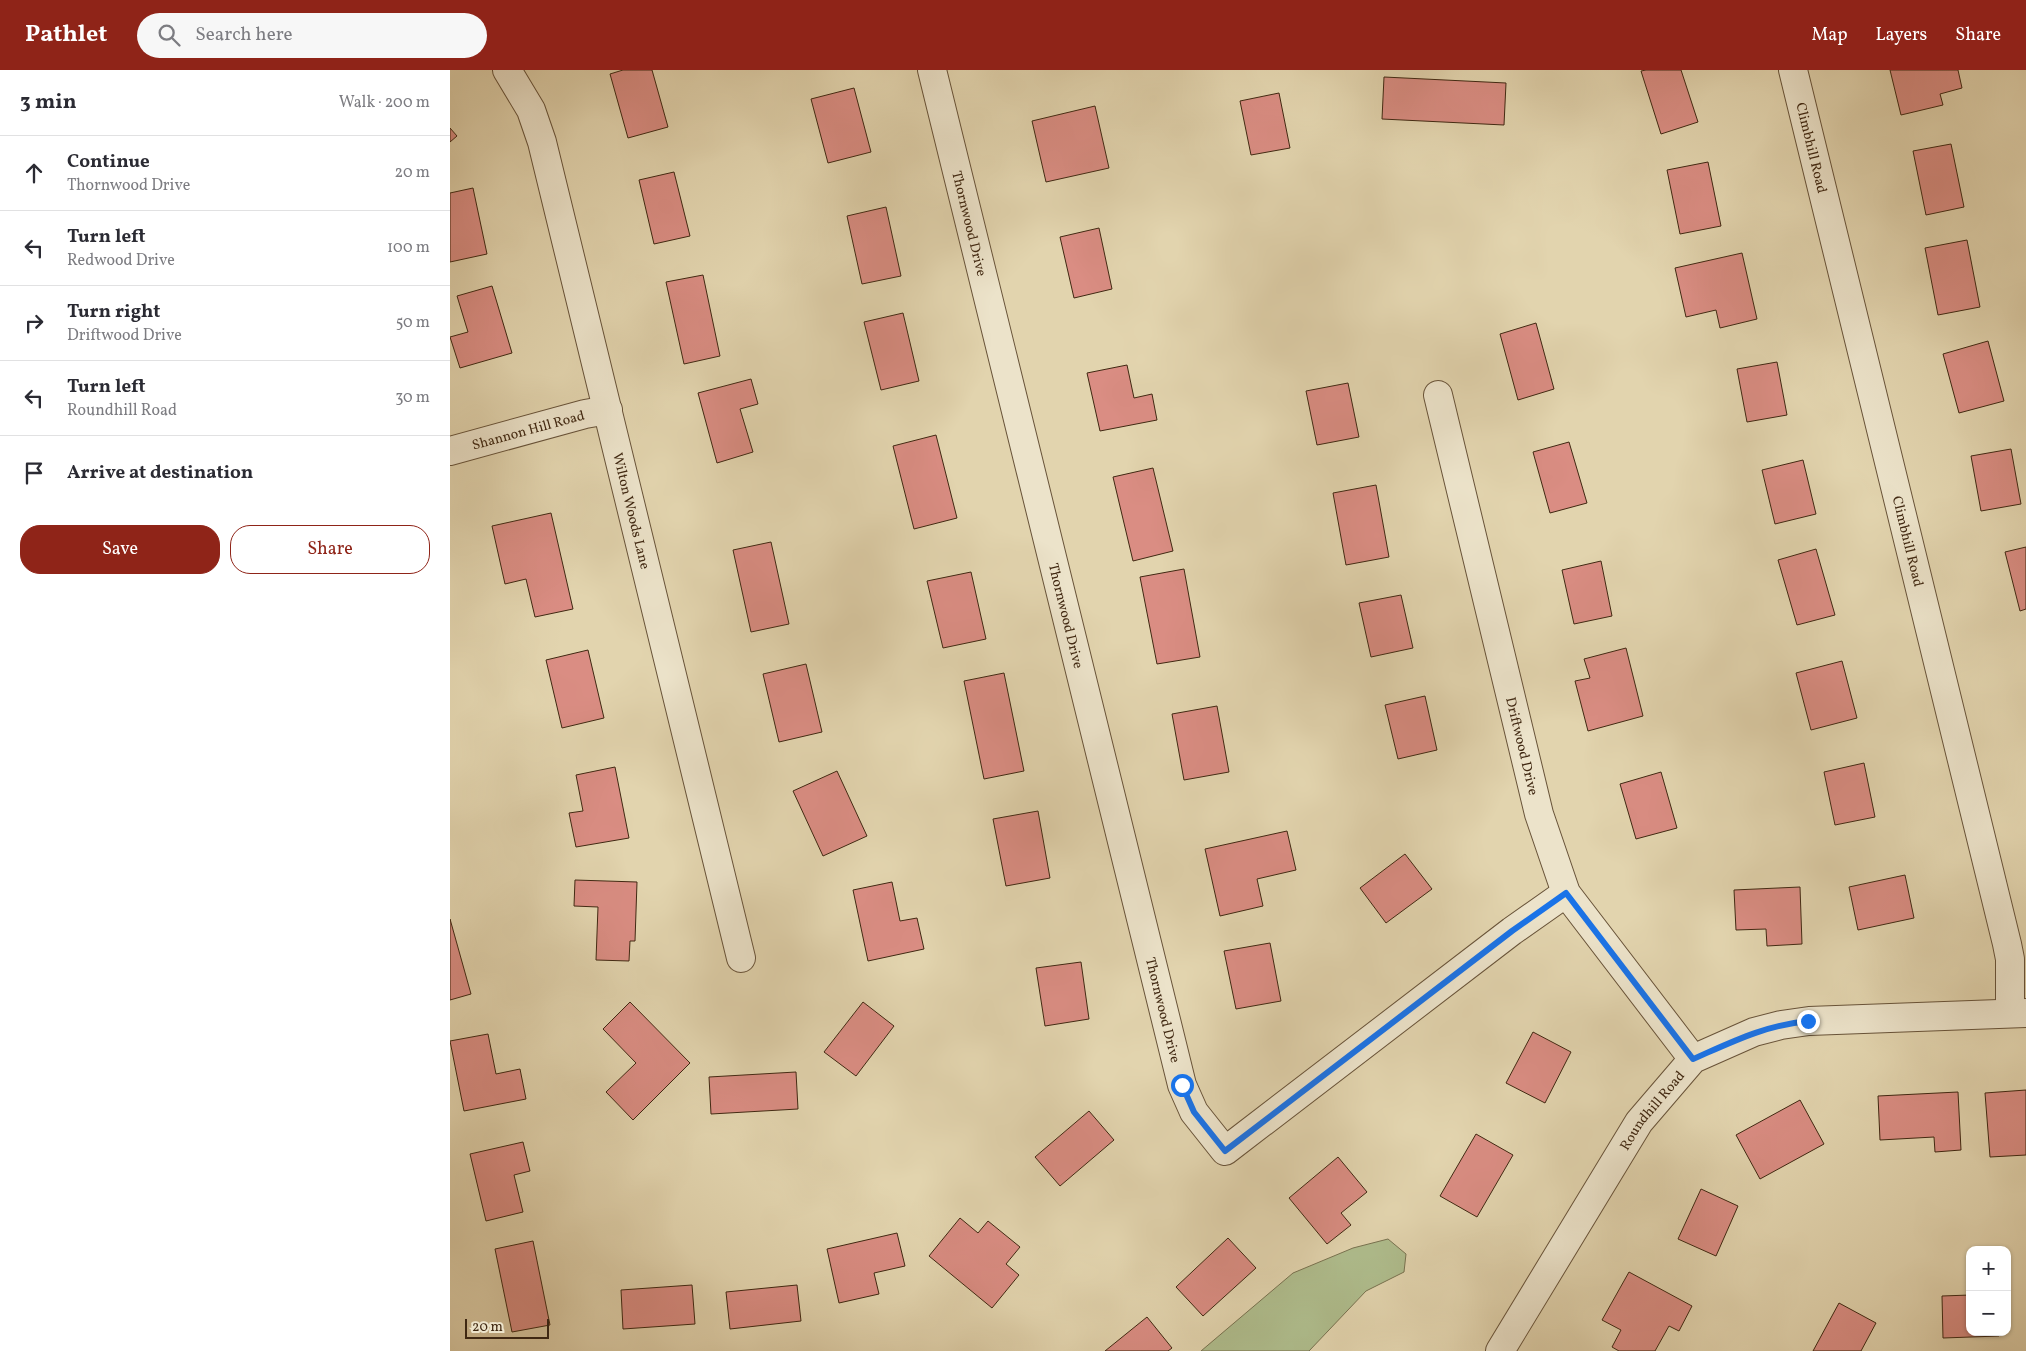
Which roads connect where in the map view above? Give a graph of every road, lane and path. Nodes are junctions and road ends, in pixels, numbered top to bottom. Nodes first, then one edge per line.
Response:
1 (508, 70) edge
2 (932, 70) edge
3 (1794, 70) edge
4 (1438, 395) dead end
5 (608, 410) junction
6 (450, 451) edge
7 (1566, 893) junction
8 (741, 958) dead end
9 (2018, 1013) edge
10 (1693, 1059) junction
11 (1500, 1351) edge

1 - 5 street, Wilton Woods Lane
2 - 7 street, Thornwood Drive
3 - 9 street, Climbhill Road
4 - 7 street, Driftwood Drive
5 - 6 street, Shannon Hill Road
5 - 8 street, Wilton Woods Lane
7 - 10 street, Driftwood Drive
9 - 10 street, Roundhill Road
10 - 11 street, Roundhill Road

